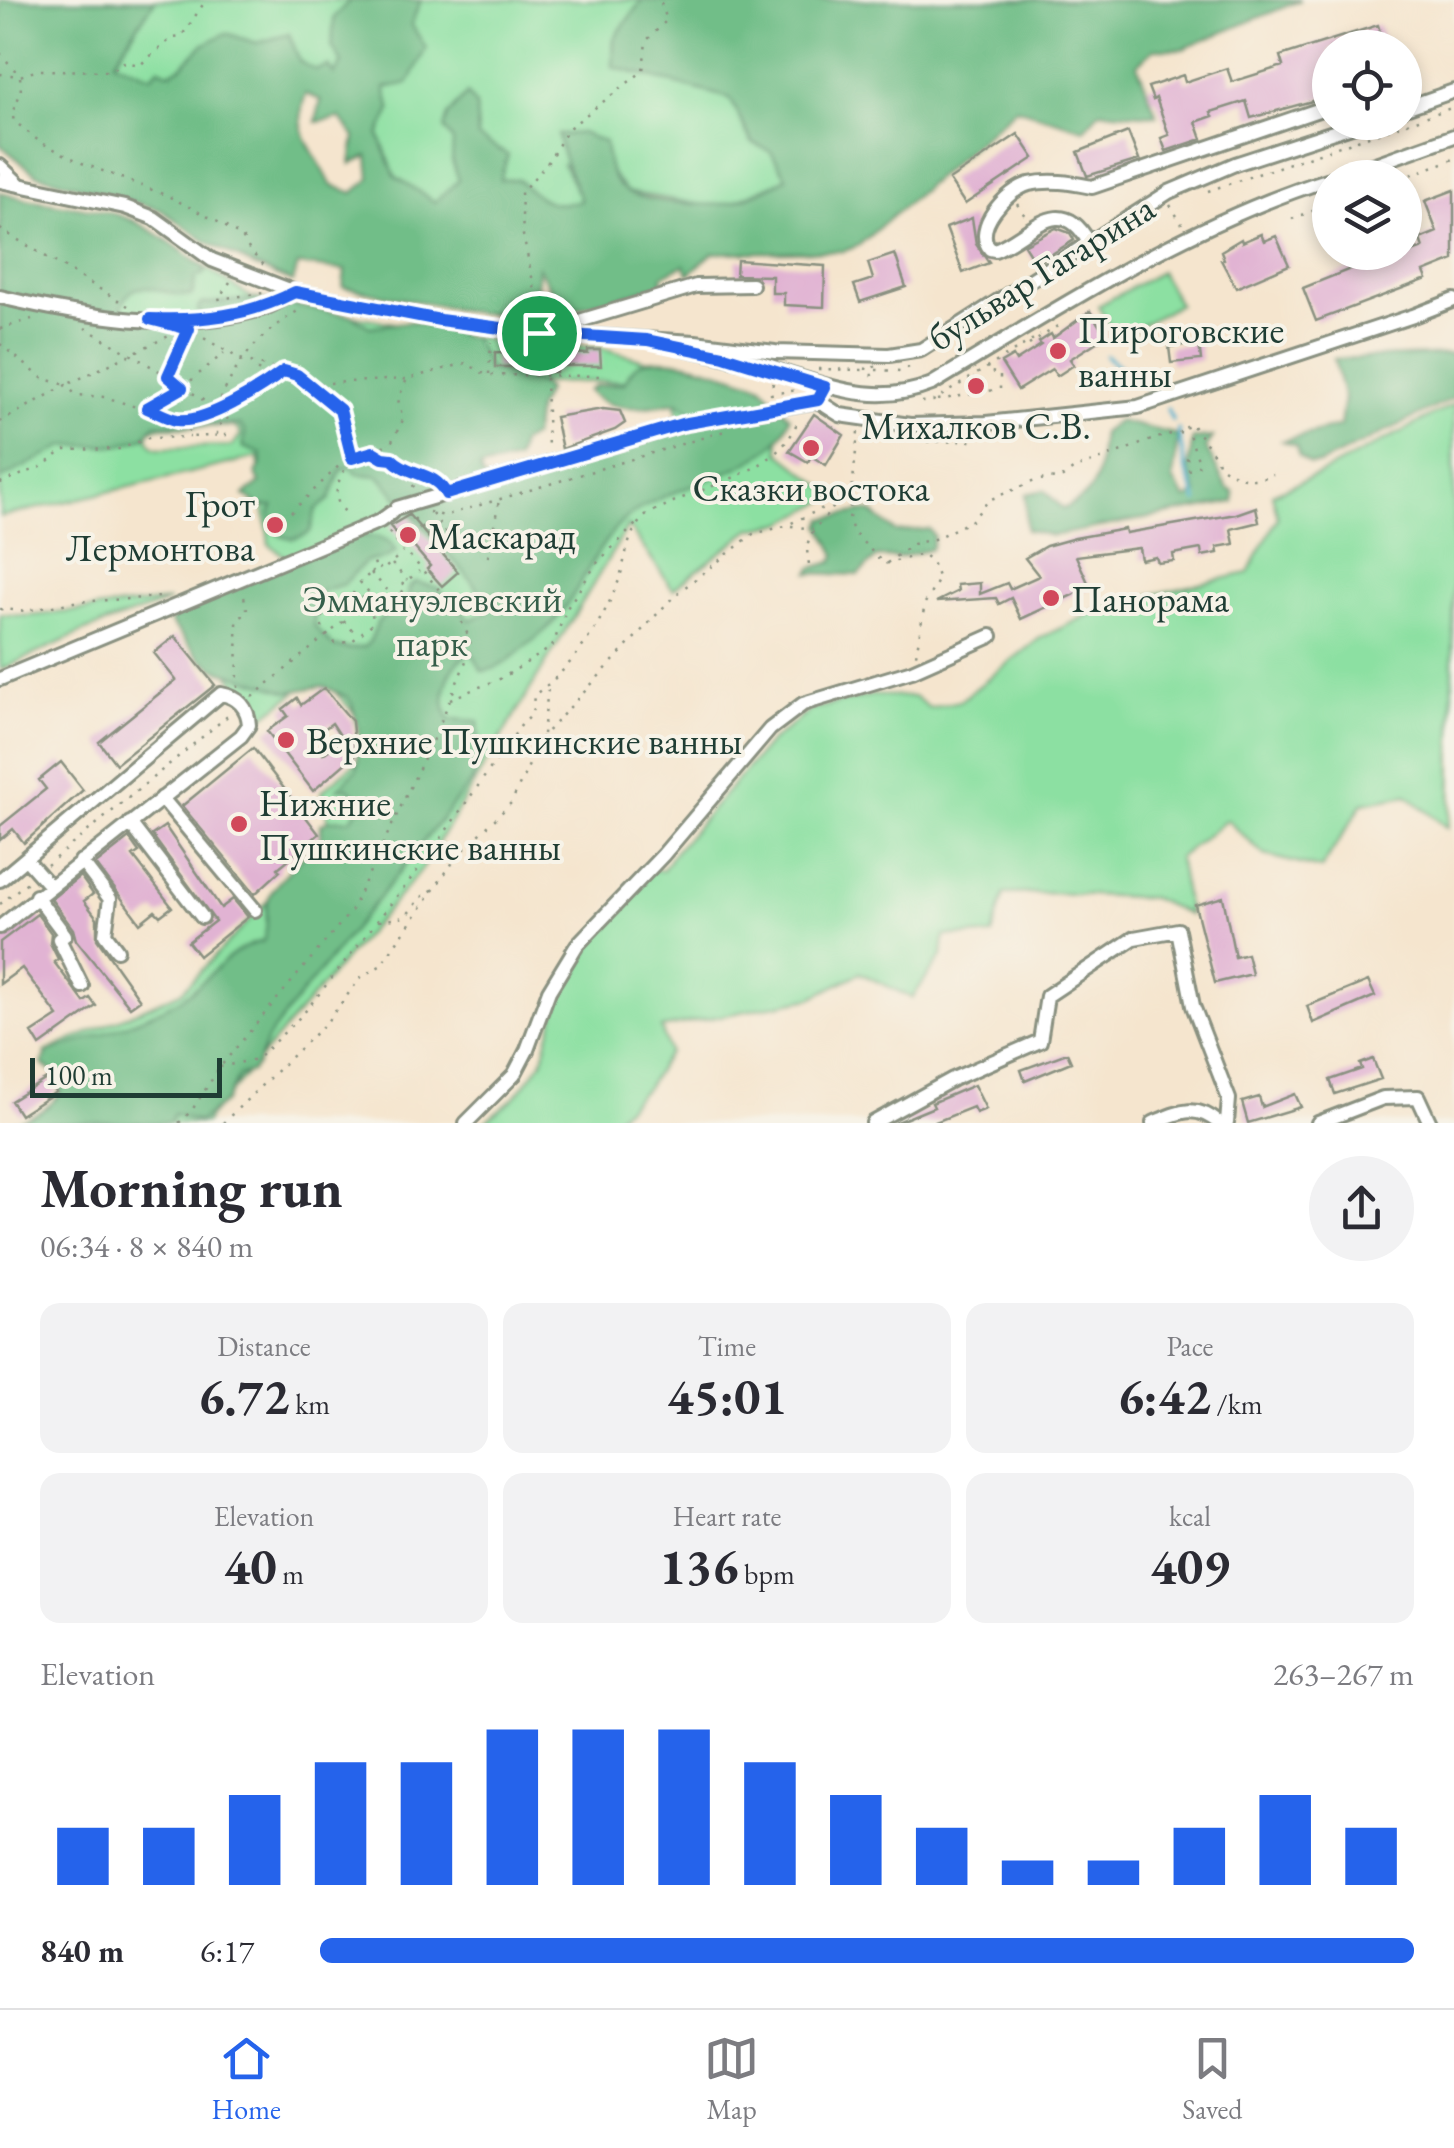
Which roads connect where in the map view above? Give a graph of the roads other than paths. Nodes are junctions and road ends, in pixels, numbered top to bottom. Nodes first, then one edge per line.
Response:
1 (1454, 91) edge
2 (1422, 102) edge
3 (1312, 112) edge
4 (1454, 136) edge
5 (1312, 140) edge
6 (1385, 160) edge
7 (0, 166) edge
8 (0, 180) edge
9 (22, 186) junction
10 (1312, 186) edge
11 (1088, 241) junction
12 (752, 285) dead end
13 (294, 296) junction
14 (0, 297) edge
15 (1454, 300) edge
16 (541, 332) junction
17 (647, 340) junction
18 (825, 387) junction
19 (818, 400) junction
20 (990, 636) dead end
21 (0, 679) edge
22 (156, 802) junction
23 (130, 822) junction
24 (26, 859) junction
25 (81, 860) junction
26 (0, 880) edge
27 (49, 885) junction
28 (36, 896) junction
29 (255, 910) dead end
30 (202, 917) dead end
31 (0, 926) edge
32 (117, 950) dead end
33 (82, 986) dead end
34 (466, 1123) edge
35 (873, 1123) edge
36 (1153, 1123) edge
37 (1223, 1123) edge
38 (1318, 1123) edge
39 (1430, 1123) edge

1 - 2 street
3 - 11 street
4 - 6 street, бульвар Гагарина
5 - 11 street, бульвар Гагарина
7 - 9 street
8 - 9 street, бульвар Гагарина
9 - 13 street, бульвар Гагарина
10 - 18 street, бульвар Гагарина
11 - 17 street, бульвар Гагарина
12 - 16 street
13 - 14 street
13 - 16 street, бульвар Гагарина
15 - 19 street
16 - 17 street, бульвар Гагарина
17 - 18 street, бульвар Гагарина
18 - 19 street
19 - 21 street
20 - 34 street
22 - 23 street
22 - 24 street
22 - 29 street
23 - 25 street
23 - 30 street
24 - 26 street
24 - 27 street
25 - 27 street
25 - 32 street
27 - 28 street
28 - 31 street
28 - 33 street
35 - 37 street
36 - 37 street
38 - 39 street

